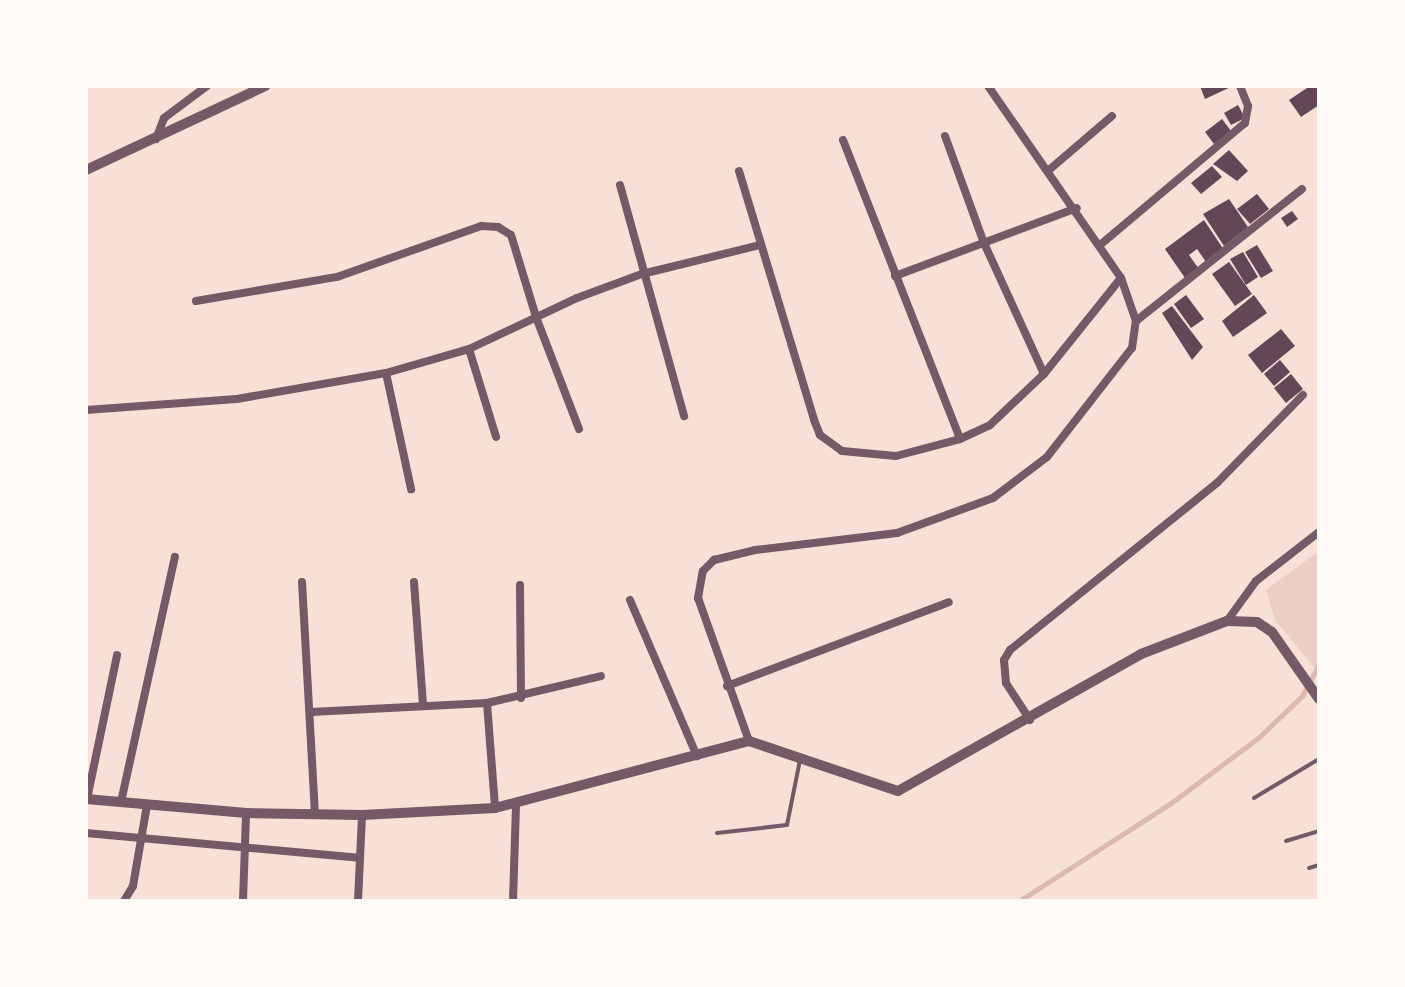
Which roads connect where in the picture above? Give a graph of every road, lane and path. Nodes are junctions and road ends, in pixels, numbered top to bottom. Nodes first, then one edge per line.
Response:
1 (207, 86) edge
2 (265, 86) edge
3 (988, 86) edge
4 (1240, 86) edge
5 (1112, 116) dead end
6 (945, 136) dead end
7 (156, 140) junction
8 (843, 140) dead end
9 (86, 170) edge
10 (1049, 170) junction
11 (739, 171) dead end
12 (620, 185) dead end
13 (1302, 189) dead end
14 (1077, 208) junction
15 (984, 243) junction
16 (760, 245) junction
17 (1100, 245) junction
18 (642, 274) junction
19 (895, 276) junction
20 (1121, 278) junction
21 (196, 301) dead end
22 (536, 317) junction
23 (1136, 321) junction
24 (469, 349) junction
25 (386, 373) junction
26 (1044, 374) junction
27 (1303, 395) dead end
28 (86, 410) edge
29 (684, 416) dead end
30 (579, 429) dead end
31 (496, 437) dead end
32 (960, 439) junction
33 (411, 489) dead end
34 (1319, 532) edge
35 (175, 557) dead end
36 (302, 582) dead end
37 (414, 582) dead end
38 (520, 585) dead end
39 (630, 600) dead end
40 (949, 602) dead end
41 (1227, 621) junction
42 (117, 655) dead end
43 (601, 676) dead end
44 (727, 686) junction
45 (521, 698) junction
46 (1317, 698) edge
47 (487, 703) junction
48 (423, 706) junction
49 (311, 712) junction
50 (1030, 720) junction
51 (749, 741) junction
52 (697, 756) junction
53 (800, 757) junction
54 (1319, 759) edge
55 (1254, 798) dead end
56 (87, 799) edge
57 (121, 802) junction
58 (147, 805) junction
59 (516, 805) junction
60 (495, 808) junction
61 (246, 813) junction
62 (315, 814) junction
63 (362, 815) junction
64 (1319, 831) edge
65 (86, 833) edge
66 (717, 833) dead end
67 (142, 838) junction
68 (1286, 841) dead end
69 (245, 850) junction
70 (359, 858) junction
71 (1319, 865) edge
72 (1309, 868) dead end
73 (133, 886) junction
74 (124, 901) edge
75 (137, 901) edge
76 (243, 901) edge
77 (358, 901) edge
78 (513, 901) edge

1 - 7 street
2 - 7 street
3 - 10 street
4 - 17 street
5 - 10 street
6 - 15 street
7 - 9 street
8 - 19 street
10 - 14 street
11 - 16 street
12 - 18 street
13 - 23 street
14 - 15 street
14 - 17 street
15 - 19 street
15 - 26 street
16 - 18 street
16 - 32 street
17 - 20 street
18 - 22 street
18 - 29 street
19 - 32 street
20 - 23 street
20 - 26 street
21 - 22 street
22 - 24 street
22 - 30 street
23 - 44 street
24 - 25 street
24 - 31 street
25 - 28 street
25 - 33 street
26 - 32 street
27 - 50 street
34 - 41 street
35 - 57 street
36 - 49 street
37 - 48 street
38 - 45 street
39 - 52 street
40 - 44 street
41 - 46 street
41 - 50 street
42 - 56 street
43 - 45 street
44 - 51 street
45 - 47 street
47 - 48 street
47 - 60 street
48 - 49 street
49 - 62 street
50 - 53 street
51 - 52 street
51 - 53 street
52 - 59 street
53 - 66 lane
54 - 55 lane
56 - 57 street
57 - 58 street
58 - 61 street
58 - 67 street
59 - 60 street
59 - 78 street
60 - 63 street
61 - 62 street
61 - 69 street
62 - 63 street
63 - 70 street
64 - 68 lane
65 - 67 street
67 - 69 street
67 - 73 street
69 - 70 street
69 - 76 street
70 - 77 street
71 - 72 lane
73 - 74 street
73 - 75 street

